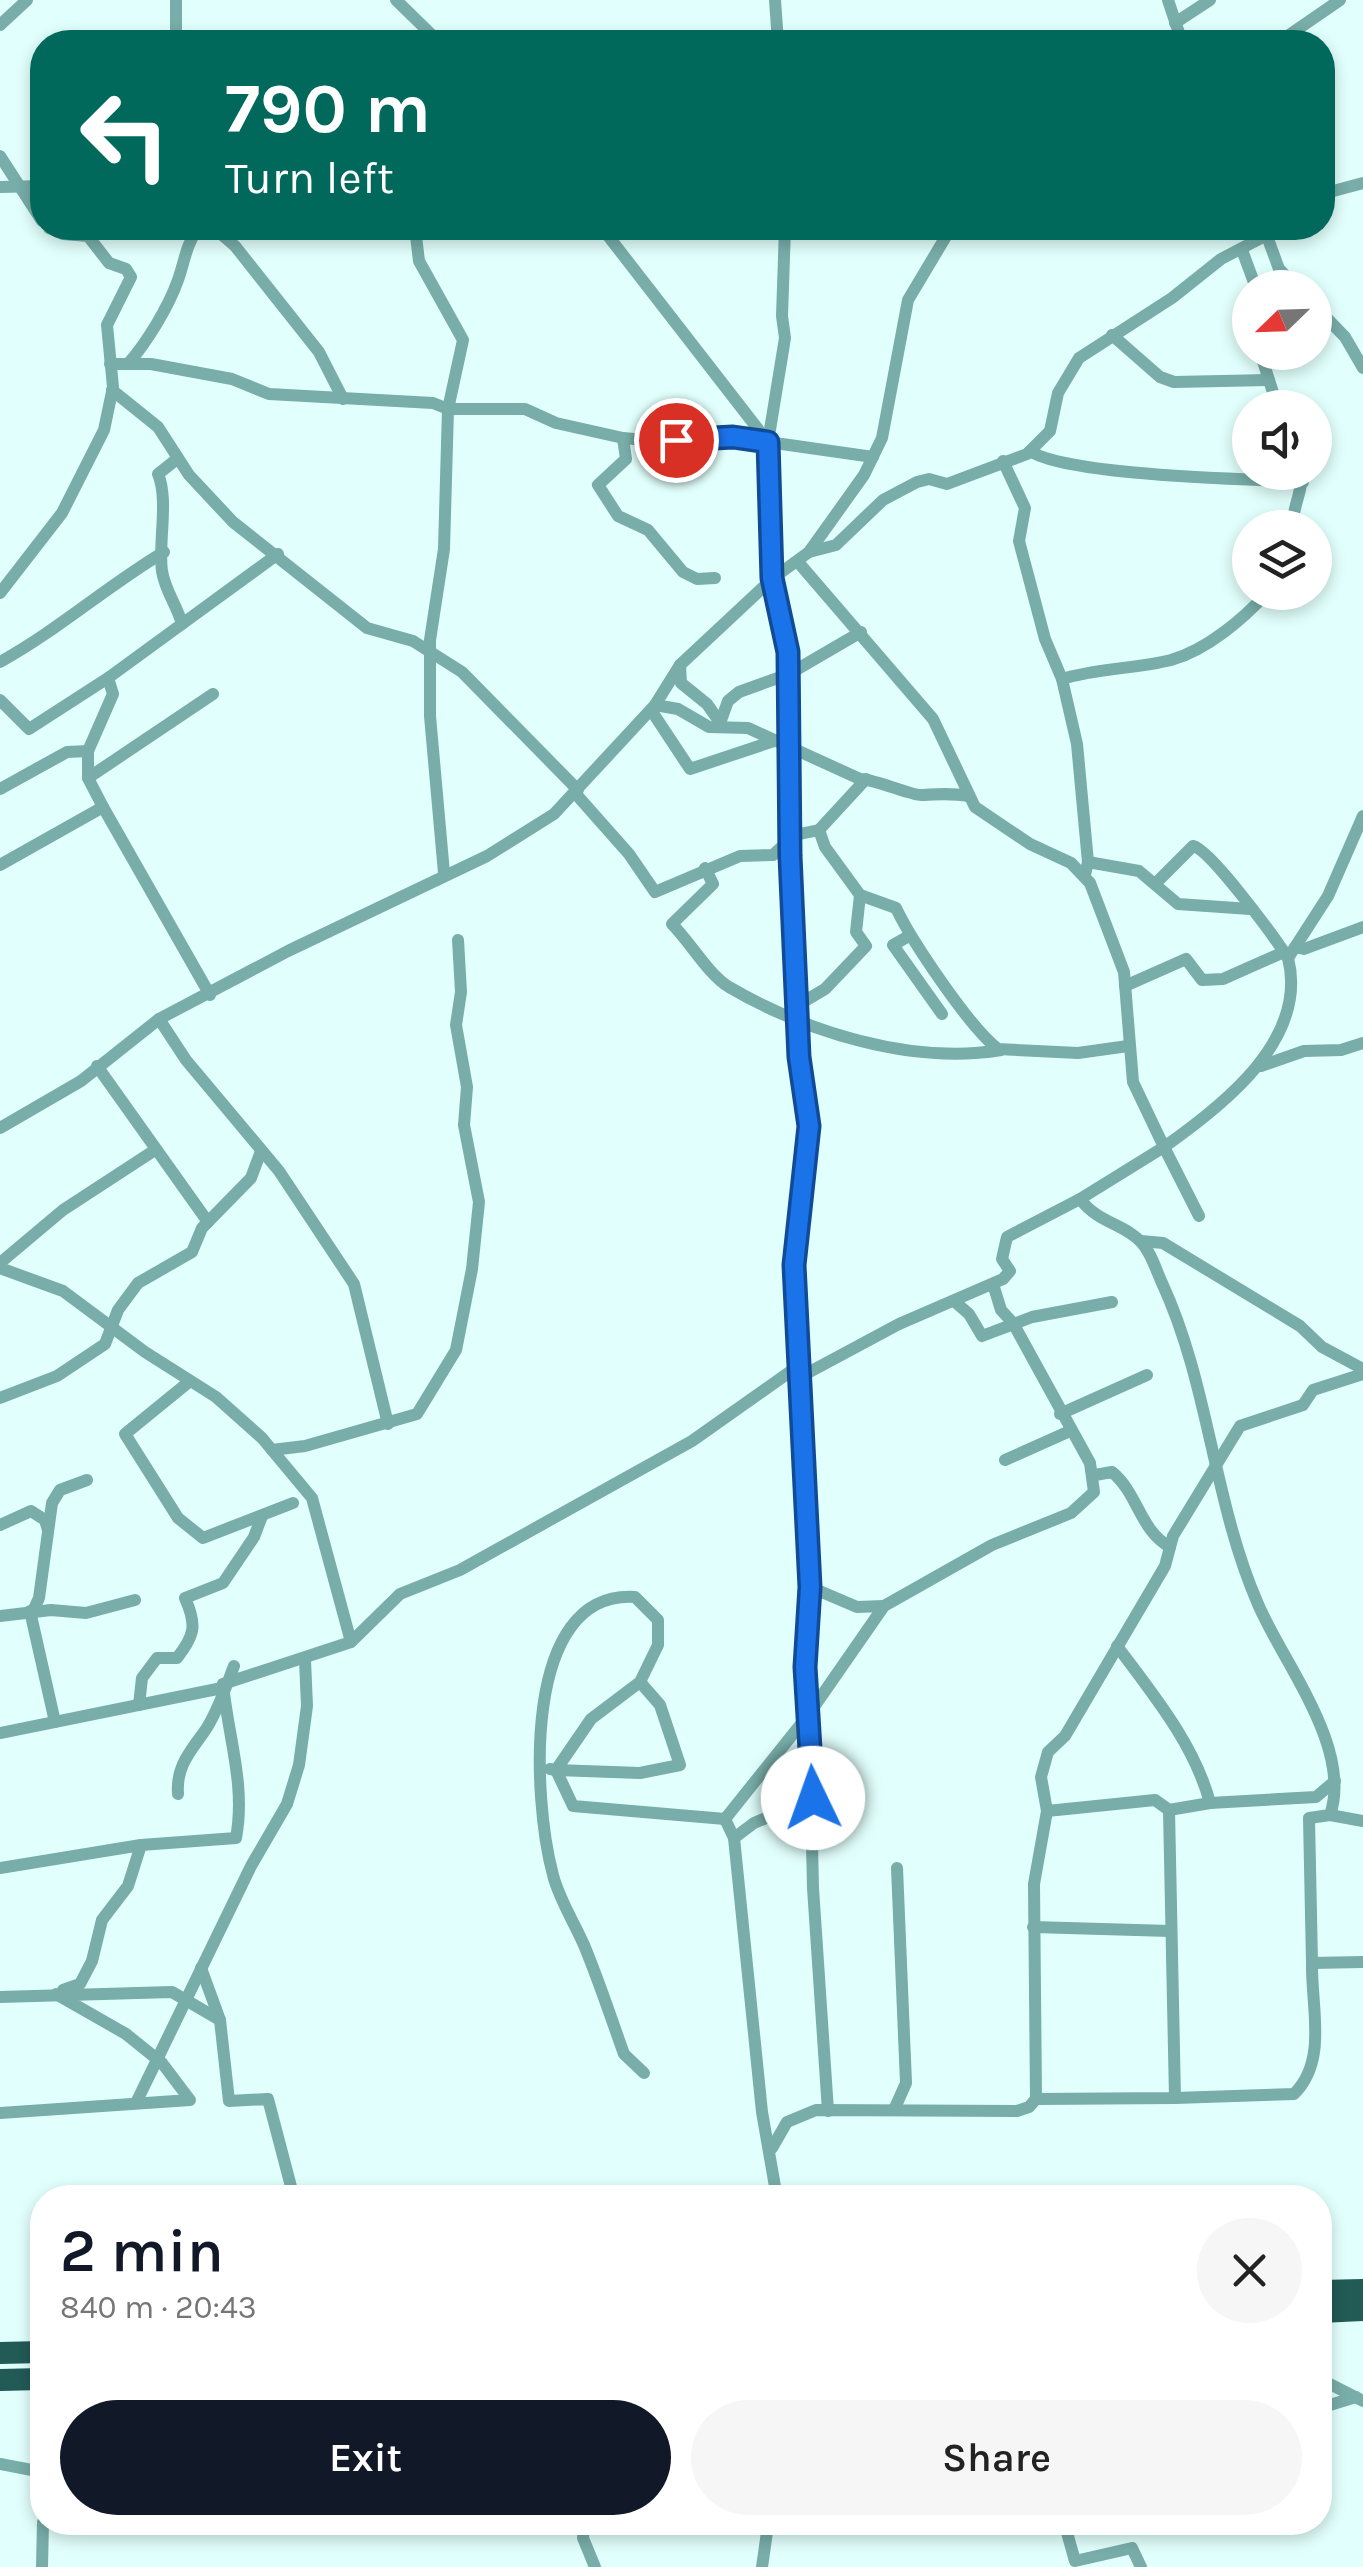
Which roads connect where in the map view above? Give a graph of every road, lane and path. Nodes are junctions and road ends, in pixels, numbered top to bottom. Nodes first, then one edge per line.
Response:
1 (27, 0) edge
2 (176, 0) edge
3 (396, 0) edge
4 (776, 0) edge
5 (1168, 0) edge
6 (1210, 0) edge
7 (1340, 0) edge
8 (1176, 23) junction
9 (0, 24) edge
10 (176, 30) edge
11 (427, 30) edge
12 (777, 30) edge
13 (1178, 30) edge
14 (1296, 30) edge
15 (0, 156) edge
16 (1363, 183) edge
17 (0, 187) edge
18 (24, 187) junction
19 (30, 187) edge
20 (1335, 191) edge
21 (30, 198) edge
22 (91, 240) edge
23 (189, 240) edge
24 (229, 240) edge
25 (417, 240) edge
26 (611, 240) edge
27 (785, 240) edge
28 (943, 240) edge
29 (1256, 240) edge
30 (1268, 240) edge
31 (1242, 250) junction
32 (1249, 270) edge
33 (1280, 270) edge
34 (1332, 323) edge
35 (1112, 336) junction
36 (129, 362) junction
37 (110, 364) junction
38 (1363, 368) edge
39 (1265, 370) edge
40 (1268, 380) junction
41 (113, 388) junction
42 (1272, 390) edge
43 (343, 399) junction
44 (448, 408) junction
45 (624, 438) junction
46 (768, 442) junction
47 (1030, 451) junction
48 (177, 458) junction
49 (873, 458) junction
50 (1003, 461) junction
51 (1232, 476) edge
52 (164, 552) junction
53 (278, 554) junction
54 (803, 557) junction
55 (715, 578) dead end
56 (772, 578) junction
57 (0, 593) edge
58 (1247, 610) edge
59 (182, 624) junction
60 (860, 632) junction
61 (432, 653) junction
62 (0, 662) edge
63 (680, 665) junction
64 (789, 674) junction
65 (108, 678) junction
66 (1062, 679) junction
67 (213, 694) dead end
68 (0, 700) edge
69 (653, 707) junction
70 (719, 723) junction
71 (783, 742) junction
72 (88, 751) junction
73 (88, 778) junction
74 (866, 779) junction
75 (0, 789) edge
76 (576, 791) junction
77 (969, 796) junction
78 (103, 807) junction
79 (1363, 816) edge
80 (819, 830) junction
81 (790, 838) junction
82 (0, 864) edge
83 (705, 868) junction
84 (1086, 868) junction
85 (444, 873) junction
86 (1155, 884) junction
87 (860, 894) junction
88 (1250, 910) junction
89 (1363, 927) edge
90 (909, 936) junction
91 (458, 940) dead end
92 (1289, 952) junction
93 (1126, 986) junction
94 (210, 995) junction
95 (798, 1012) junction
96 (942, 1014) dead end
97 (160, 1019) junction
98 (1363, 1042) edge
99 (1128, 1046) junction
100 (1001, 1050) junction
101 (96, 1066) junction
102 (1261, 1066) junction
103 (0, 1128) edge
104 (1164, 1146) junction
105 (156, 1150) junction
106 (261, 1151) junction
107 (1080, 1200) junction
108 (1199, 1216) dead end
109 (208, 1222) junction
110 (1141, 1240) junction
111 (0, 1265) edge
112 (993, 1284) junction
113 (954, 1301) junction
114 (1112, 1302) dead end
115 (1013, 1323) junction
116 (112, 1327) junction
117 (802, 1370) junction
118 (1363, 1372) edge
119 (1147, 1374) dead end
120 (190, 1380) junction
121 (0, 1398) edge
122 (1060, 1414) junction
123 (388, 1424) junction
124 (1070, 1431) junction
125 (272, 1450) junction
126 (1005, 1460) dead end
127 (1216, 1465) junction
128 (1095, 1476) junction
129 (87, 1480) dead end
130 (60, 1490) junction
131 (293, 1503) dead end
132 (31, 1511) junction
133 (262, 1516) junction
134 (0, 1524) edge
135 (48, 1532) junction
136 (1170, 1547) junction
137 (810, 1587) junction
138 (135, 1600) dead end
139 (884, 1606) junction
140 (32, 1611) junction
141 (0, 1616) edge
142 (351, 1642) junction
143 (1117, 1646) junction
144 (305, 1660) junction
145 (234, 1666) dead end
146 (640, 1682) junction
147 (223, 1686) junction
148 (139, 1705) junction
149 (809, 1714) junction
150 (55, 1722) junction
151 (0, 1733) edge
152 (549, 1769) junction
153 (1335, 1781) junction
154 (178, 1794) dead end
155 (813, 1798) junction
156 (1210, 1803) junction
157 (1169, 1810) junction
158 (1047, 1811) junction
159 (1330, 1815) junction
160 (725, 1819) junction
161 (1363, 1822) edge
162 (734, 1838) junction
163 (141, 1845) junction
164 (0, 1868) edge
165 (897, 1868) dead end
166 (1033, 1927) junction
167 (1170, 1931) junction
168 (1363, 1962) edge
169 (1312, 1963) junction
170 (201, 1968) junction
171 (56, 1994) junction
172 (0, 1996) edge
173 (185, 2000) junction
174 (220, 2020) junction
175 (157, 2059) junction
176 (644, 2073) dead end
177 (1176, 2098) junction
178 (1036, 2099) junction
179 (136, 2103) junction
180 (894, 2110) junction
181 (828, 2111) junction
182 (0, 2113) edge
183 (772, 2148) junction
184 (291, 2185) edge
185 (776, 2185) edge
186 (1363, 2290) edge
187 (1332, 2291) edge
188 (1363, 2310) edge
189 (1332, 2311) edge
190 (30, 2352) edge
191 (0, 2353) edge
192 (30, 2379) edge
193 (0, 2380) edge
194 (1332, 2385) edge
195 (1360, 2399) edge
196 (1332, 2405) edge
197 (0, 2464) edge
198 (30, 2470) edge
199 (43, 2535) edge
200 (583, 2535) edge
201 (767, 2535) edge
202 (1068, 2535) edge
203 (1076, 2564) edge
204 (42, 2567) edge
205 (595, 2567) edge
206 (762, 2567) edge
207 (1141, 2567) edge

1 - 9 street
2 - 10 street
3 - 11 street
4 - 12 street
5 - 8 street
6 - 8 street
7 - 14 street
8 - 13 street
15 - 18 street
16 - 20 street
17 - 18 street
18 - 19 street
18 - 21 street
22 - 37 street
23 - 36 street
24 - 43 street
25 - 44 street
26 - 46 street
27 - 46 street
28 - 49 street
29 - 31 street
30 - 33 street
31 - 32 street
31 - 35 street
34 - 38 street
35 - 40 street
35 - 47 street
36 - 37 street
36 - 41 street
36 - 43 street
37 - 41 street
39 - 40 street
40 - 42 street
41 - 48 street
41 - 57 street
43 - 44 street
44 - 45 street
44 - 61 street
45 - 46 street
45 - 55 street
46 - 49 street
46 - 56 street
47 - 50 street
47 - 51 street
48 - 52 street
48 - 53 street
49 - 54 street
50 - 54 street
50 - 66 street
52 - 59 street
52 - 62 street
53 - 59 street
53 - 61 street
54 - 56 street
54 - 60 street
56 - 63 street
56 - 64 street
58 - 66 street
59 - 65 street
60 - 64 street
60 - 77 street
61 - 76 street
61 - 85 street
63 - 69 street
63 - 70 street
64 - 70 street
64 - 71 street
65 - 68 street
65 - 72 street
66 - 84 street
67 - 73 street
69 - 70 street
69 - 71 street
69 - 76 street
70 - 71 street
71 - 74 street
71 - 81 street
72 - 73 street
72 - 75 street
73 - 78 street
74 - 77 street
74 - 80 street
76 - 83 street
76 - 85 street
77 - 84 street
78 - 82 street
78 - 94 street
79 - 92 street
80 - 81 street
80 - 87 street
81 - 83 street
81 - 95 street
83 - 95 street
84 - 86 street
84 - 93 street
85 - 94 street
86 - 88 street
86 - 88 street
87 - 90 street
87 - 95 street
88 - 92 street
89 - 92 street
90 - 96 street
90 - 100 street
91 - 123 street
92 - 93 street
92 - 102 street
93 - 99 street
94 - 97 street
95 - 100 street
95 - 117 street
97 - 101 street
97 - 106 street
98 - 102 street
99 - 100 street
99 - 104 street
101 - 103 street
101 - 105 street
102 - 104 street
104 - 107 street
104 - 108 street
105 - 109 street
105 - 111 street
106 - 109 street
106 - 123 street
107 - 110 street
107 - 112 street
109 - 116 street
110 - 118 street
110 - 127 street
111 - 116 street
112 - 113 street
112 - 115 street
113 - 115 street
113 - 117 street
114 - 115 street
115 - 122 street
116 - 120 street
116 - 121 street
117 - 137 street
117 - 142 street
118 - 127 street
119 - 122 street
120 - 125 street
120 - 133 street
122 - 124 street
123 - 125 street
124 - 126 street
124 - 128 street
125 - 142 street
127 - 136 street
127 - 153 street
128 - 136 street
128 - 139 street
129 - 130 street
130 - 132 street
130 - 135 street
131 - 133 street
132 - 134 street
132 - 135 street
133 - 148 street
135 - 140 street
136 - 143 street
137 - 139 street
137 - 149 street
138 - 140 street
139 - 149 street
140 - 141 street
140 - 150 street
142 - 144 street
143 - 156 street
143 - 158 street
144 - 147 street
144 - 170 street
145 - 147 street
146 - 152 street
146 - 152 street
146 - 152 street
147 - 148 street
147 - 154 street
147 - 163 street
148 - 150 street
149 - 155 street
149 - 160 street
150 - 151 street
152 - 160 street
152 - 176 street
153 - 156 street
153 - 159 street
155 - 162 street
155 - 181 street
156 - 157 street
157 - 158 street
157 - 167 street
158 - 166 street
159 - 161 street
159 - 169 street
160 - 162 street
162 - 183 street
163 - 164 street
163 - 171 street
165 - 180 street
166 - 167 street
166 - 178 street
167 - 177 street
168 - 169 street
169 - 177 street
170 - 173 street
170 - 174 street
171 - 172 street
171 - 173 street
171 - 175 street
173 - 174 street
173 - 175 street
174 - 184 street
175 - 179 street
175 - 179 street
177 - 178 street
178 - 180 street
179 - 182 street
180 - 181 street
181 - 183 street
183 - 185 street
186 - 187 highway
188 - 189 highway
190 - 191 highway
192 - 193 highway
194 - 195 street
195 - 196 street
197 - 198 street
199 - 204 street
200 - 205 street
201 - 206 street
202 - 203 street
203 - 207 street

